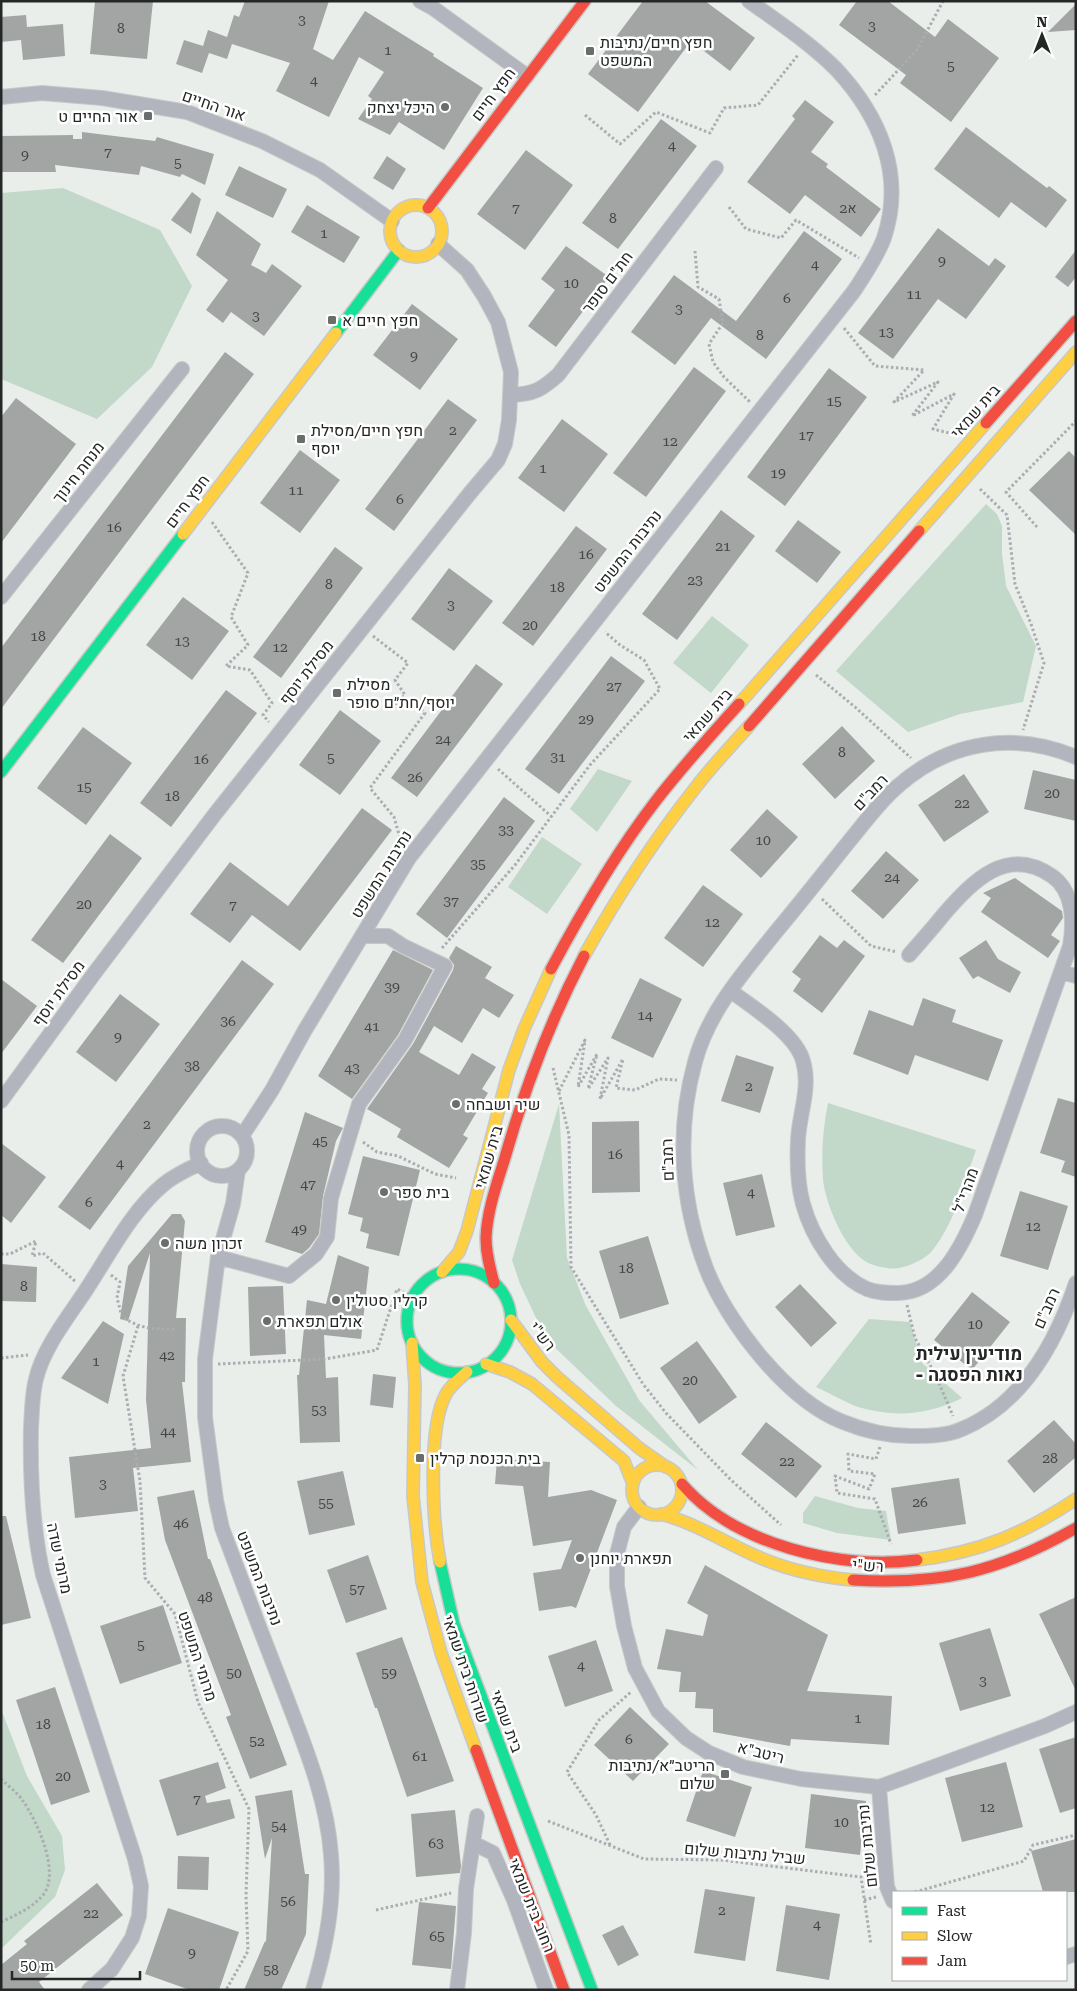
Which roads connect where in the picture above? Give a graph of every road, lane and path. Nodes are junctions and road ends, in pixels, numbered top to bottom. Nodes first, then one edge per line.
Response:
1 (420, 1) edge
2 (585, 1) edge
3 (749, 1) edge
4 (943, 1) edge
5 (806, 43) junction
6 (527, 76) junction
7 (1, 97) edge
8 (865, 106) junction
9 (586, 115) dead end
10 (716, 168) dead end
11 (729, 207) dead end
12 (428, 208) junction
13 (392, 221) junction
14 (438, 244) junction
15 (399, 250) junction
16 (695, 251) dead end
17 (871, 264) junction
18 (834, 316) junction
19 (1076, 320) edge
20 (1076, 352) edge
21 (182, 369) dead end
22 (511, 395) junction
23 (759, 412) junction
24 (1076, 421) edge
25 (972, 438) junction
26 (978, 487) dead end
27 (202, 508) junction
28 (1037, 527) dead end
29 (1, 597) edge
30 (593, 622) junction
31 (363, 628) junction
32 (815, 675) dead end
33 (278, 735) junction
34 (1020, 743) junction
35 (1076, 757) edge
36 (487, 758) junction
37 (922, 768) junction
38 (1, 772) edge
39 (552, 817) junction
40 (405, 865) junction
41 (811, 889) junction
42 (363, 936) junction
43 (909, 955) joint
44 (444, 966) junction
45 (1061, 972) junction
46 (1076, 976) edge
47 (731, 991) junction
48 (553, 1068) dead end
49 (691, 1081) junction
50 (559, 1092) junction
51 (1, 1102) edge
52 (350, 1133) junction
53 (242, 1136) junction
54 (200, 1164) junction
55 (238, 1170) junction
56 (456, 1178) dead end
57 (1, 1254) edge
58 (218, 1257) junction
59 (100, 1268) junction
60 (442, 1272) junction
61 (494, 1283) junction
62 (1076, 1284) edge
63 (86, 1290) junction
64 (904, 1293) junction
65 (413, 1297) junction
66 (121, 1313) dead end
67 (124, 1318) dead end
68 (510, 1320) junction
69 (138, 1326) junction
70 (177, 1329) dead end
71 (412, 1343) junction
72 (47, 1353) junction
73 (1, 1358) edge
74 (486, 1364) junction
75 (205, 1365) junction
76 (467, 1372) junction
77 (959, 1431) junction
78 (885, 1434) junction
79 (666, 1466) junction
80 (633, 1484) junction
81 (682, 1484) junction
82 (1076, 1499) edge
83 (639, 1507) junction
84 (661, 1514) junction
85 (1076, 1528) edge
86 (785, 1529) dead end
87 (893, 1547) dead end
88 (642, 1681) junction
89 (1076, 1712) edge
90 (1, 1779) edge
91 (879, 1787) junction
92 (477, 1816) dead end
93 (544, 1819) dead end
94 (1076, 1835) edge
95 (473, 1843) junction
96 (610, 1846) junction
97 (466, 1889) junction
98 (919, 1891) edge
99 (892, 1899) edge
100 (376, 1910) dead end
101 (1, 1922) edge
102 (871, 1945) dead end
103 (89, 1990) edge
104 (226, 1990) edge
105 (313, 1990) edge
106 (457, 1990) edge
107 (546, 1990) edge
108 (564, 1990) edge
109 (592, 1990) edge

1 - 6 street
2 - 6 street, חפץ חיים
3 - 5 street, נתיבות המשפט
4 - 8 path
5 - 8 street, נתיבות המשפט
5 - 9 path
6 - 12 street, חפץ חיים
7 - 13 street, אור החיים
8 - 17 street, נתיבות המשפט
10 - 22 street, חת"ם סופר
11 - 17 path
12 - 13 street
12 - 14 street
13 - 15 street
14 - 15 street
14 - 22 street, מסילת יוסף
15 - 27 street, חפץ חיים
16 - 23 path
17 - 18 street, נתיבות המשפט
18 - 23 street, נתיבות המשפט
18 - 25 path
19 - 25 street, בית שמאי
20 - 61 street, בית שמאי
21 - 29 street, מנחת חינוך
22 - 31 street, מסילת יוסף
23 - 30 street, נתיבות המשפט
24 - 28 path
25 - 60 street, בית שמאי
26 - 34 path
27 - 33 path
27 - 38 street, חפץ חיים
30 - 36 street, נתיבות המשפט
30 - 39 path
31 - 33 street, מסילת יוסף
31 - 40 path
32 - 37 path
33 - 51 street, מסילת יוסף
34 - 35 street, רמב"ם
34 - 37 street, רמב"ם
36 - 39 path
36 - 40 street, נתיבות המשפט
37 - 41 street, רמב"ם
39 - 44 path
40 - 42 street, נתיבות המשפט
41 - 43 path
41 - 47 street, רמב"ם
42 - 44 street
42 - 53 street, נתיבות המשפט
43 - 45 street, מהרי"ל
44 - 52 street
45 - 46 street
45 - 64 street, מהרי"ל
47 - 49 street, רמב"ם
47 - 64 street, מהרי"ל
48 - 50 path
49 - 50 path
49 - 78 street, רמב"ם
50 - 86 path
52 - 56 path
52 - 58 street
53 - 54 street
53 - 55 street
54 - 55 street
54 - 59 street, מרומי שדה
55 - 58 street, נתיבות המשפט
57 - 63 path
58 - 75 street, נתיבות המשפט
59 - 63 street, מרומי שדה
59 - 66 path
60 - 61 street
60 - 65 street
61 - 68 street
62 - 77 street, רמב"ם
63 - 72 street, מרומי שדה
64 - 77 path
65 - 71 street
65 - 75 path
67 - 69 path
68 - 74 street
68 - 79 street, רש"י
69 - 70 path
69 - 104 path, מרומי המשפט
71 - 76 street
71 - 108 street, שדרות בית שמאי
72 - 73 path
72 - 103 street, מרומי שדה
74 - 76 street
74 - 80 street
75 - 105 street, נתיבות המשפט
76 - 109 street, בית שמאי
77 - 78 street, רמב"ם
78 - 87 path
79 - 80 street
79 - 81 street
80 - 83 street
81 - 82 street, רש"י
81 - 84 street
83 - 84 street
83 - 88 street, ריטב"א
84 - 85 street, רש"י
88 - 91 street, ריטב"א
88 - 96 path
89 - 91 street, ריטב"א
90 - 101 path
91 - 99 street, נתיבות שלום
92 - 95 street
93 - 96 path, שביל נתיבות שלום
94 - 98 path
95 - 97 street
95 - 107 street, רחוב בית שמאי
96 - 102 path, שביל נתיבות שלום
97 - 100 path
97 - 106 street

